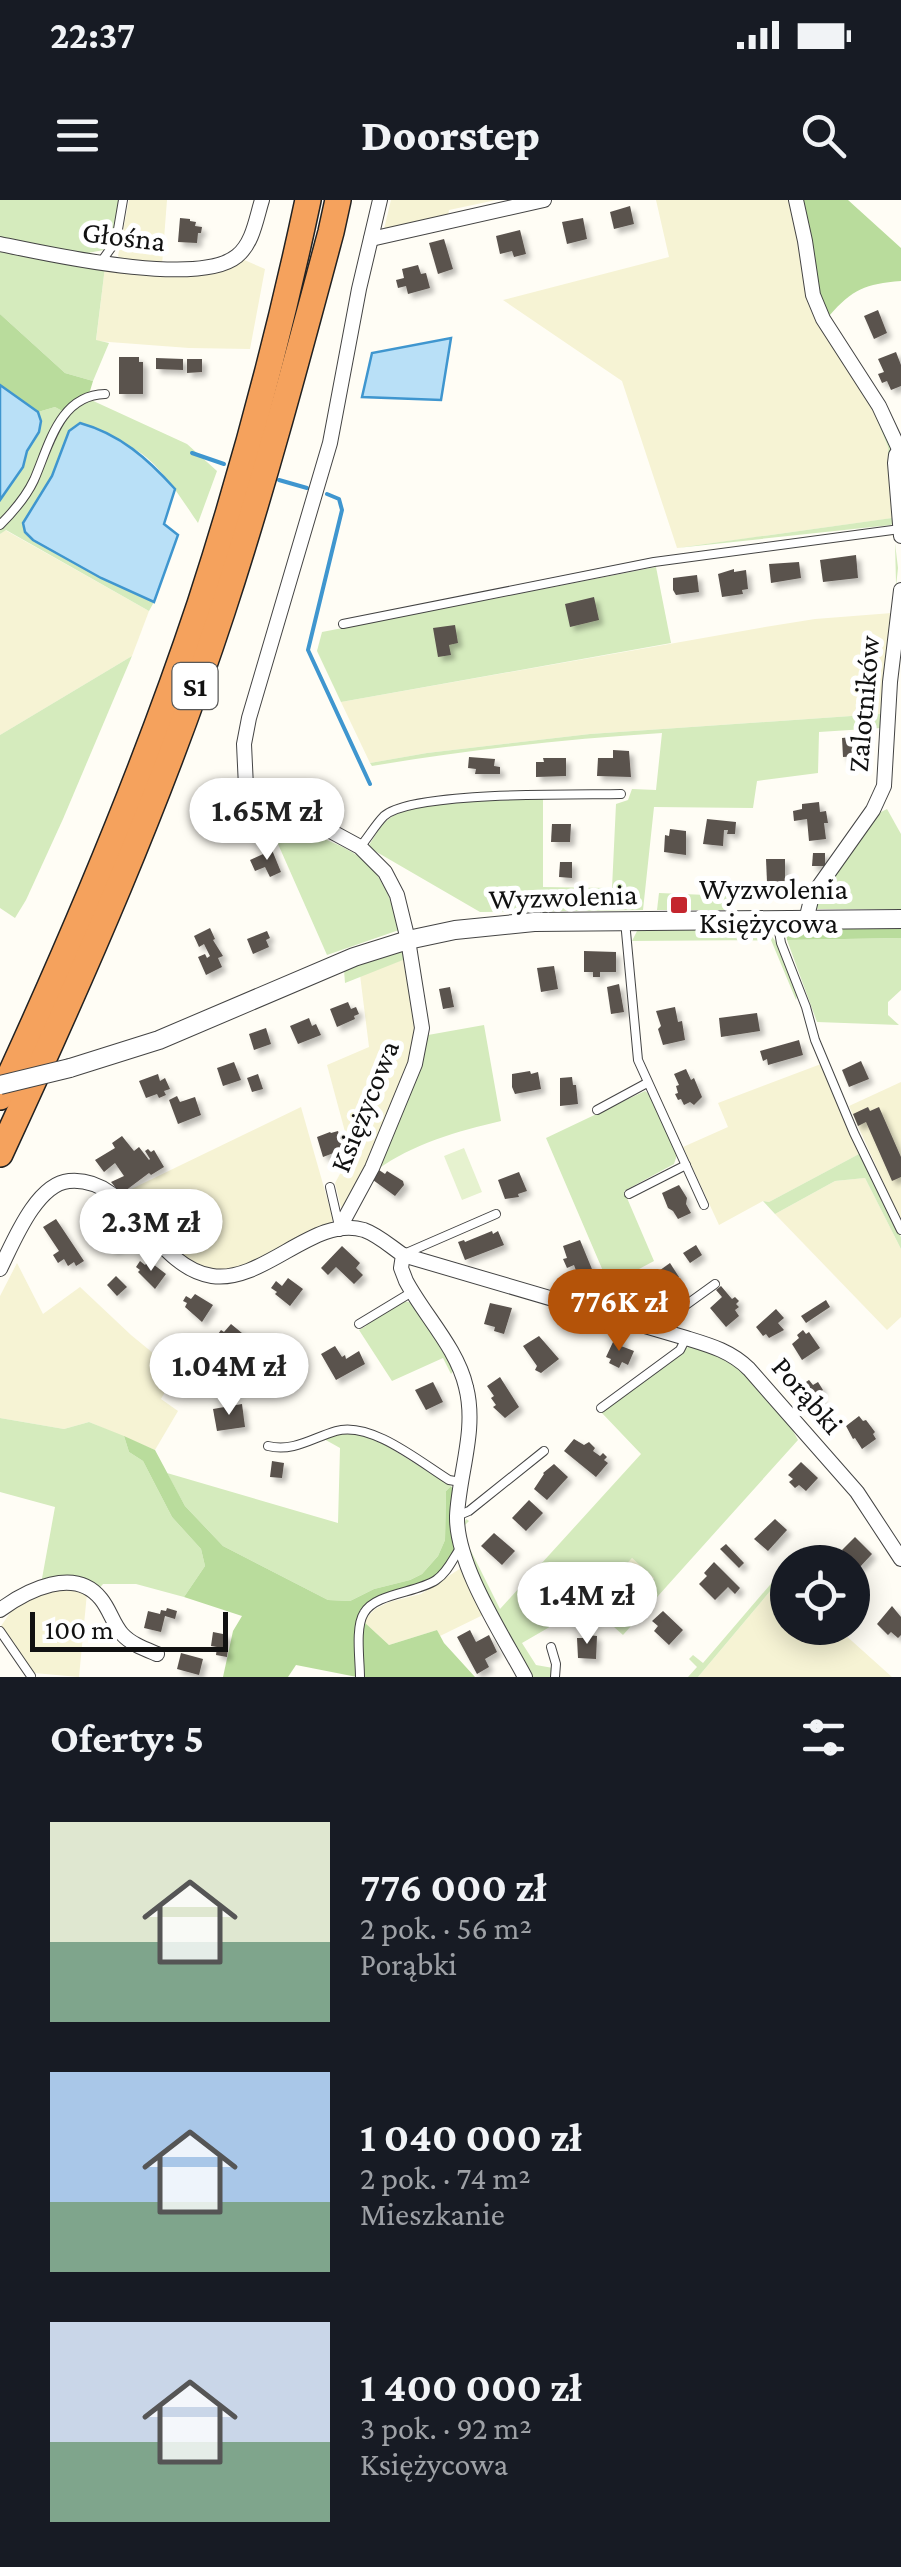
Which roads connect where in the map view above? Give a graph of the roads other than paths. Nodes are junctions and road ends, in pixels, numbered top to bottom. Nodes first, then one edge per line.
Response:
1 (123, 200) edge
2 (262, 200) edge
3 (308, 200) edge
4 (338, 200) edge
5 (380, 200) edge
6 (544, 200) edge
7 (796, 200) edge
8 (371, 239) junction
9 (0, 244) edge
10 (102, 262) junction
11 (106, 394) dead end
12 (900, 448) edge
13 (0, 524) edge
14 (901, 533) edge
15 (901, 590) edge
16 (343, 624) dead end
17 (622, 794) dead end
18 (360, 848) junction
19 (777, 920) junction
20 (806, 920) junction
21 (901, 920) edge
22 (626, 922) junction
23 (408, 940) junction
24 (647, 1083) junction
25 (0, 1085) edge
26 (0, 1098) edge
27 (596, 1110) dead end
28 (0, 1154) edge
29 (686, 1165) junction
30 (330, 1187) dead end
31 (629, 1194) dead end
32 (704, 1205) dead end
33 (496, 1214) dead end
34 (340, 1229) junction
35 (901, 1230) edge
36 (403, 1255) junction
37 (0, 1269) edge
38 (714, 1284) dead end
39 (412, 1292) junction
40 (359, 1324) dead end
41 (657, 1330) junction
42 (686, 1338) junction
43 (602, 1408) dead end
44 (268, 1446) dead end
45 (544, 1451) dead end
46 (461, 1482) junction
47 (457, 1516) junction
48 (460, 1548) junction
49 (901, 1559) edge
50 (0, 1610) edge
51 (0, 1631) edge
52 (551, 1647) dead end
53 (157, 1654) dead end
54 (31, 1676) edge
55 (360, 1677) edge
56 (525, 1677) edge
57 (555, 1677) edge

1 - 10 lane
2 - 10 street, Głośna
3 - 26 highway, S1
4 - 28 highway, S1
5 - 8 street
6 - 8 street
7 - 12 street
8 - 18 street
9 - 10 street, Głośna
11 - 13 lane
12 - 14 street
14 - 16 lane
15 - 20 street, Zalotników
17 - 18 lane
18 - 23 street
19 - 20 street, Wyzwolenia
19 - 22 street, Wyzwolenia
19 - 35 lane
20 - 21 street, Wyzwolenia
22 - 23 street, Wyzwolenia
22 - 24 lane
23 - 25 street, Wyzwolenia, bridge
23 - 34 street, Księżycowa
24 - 27 lane
24 - 29 lane
29 - 31 lane
29 - 32 lane
30 - 34 lane
33 - 36 lane
34 - 36 street
34 - 37 street
36 - 39 street
36 - 41 street, Porąbki
38 - 41 lane
39 - 40 lane
39 - 46 street
41 - 42 street, Porąbki
42 - 43 lane
42 - 49 street, Porąbki
44 - 46 lane
45 - 47 lane
46 - 47 street
47 - 48 street
48 - 55 lane
48 - 56 street
50 - 53 street
51 - 54 lane
52 - 57 lane

